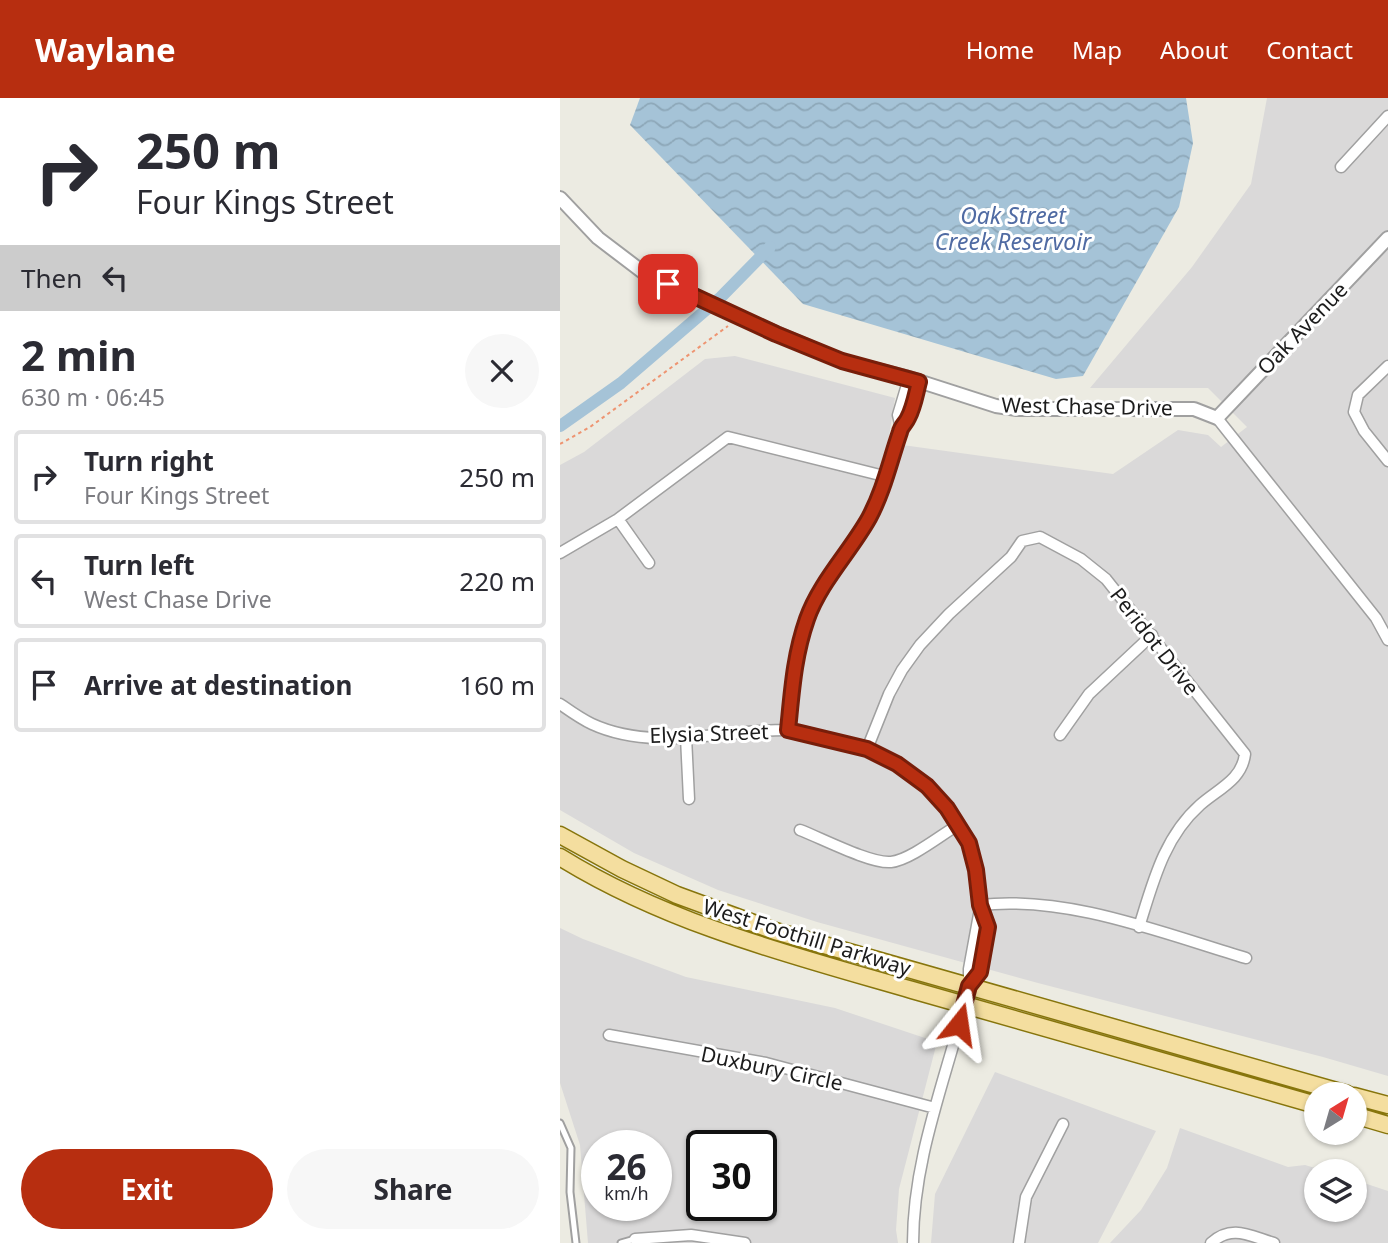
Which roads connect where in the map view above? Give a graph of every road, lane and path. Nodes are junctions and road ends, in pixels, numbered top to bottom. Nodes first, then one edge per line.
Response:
1 (1388, 116) edge
2 (1341, 167) dead end
3 (560, 198) edge
4 (1386, 243) edge
5 (741, 318) junction
6 (1388, 366) edge
7 (914, 380) junction
8 (1217, 418) junction
9 (560, 444) edge
10 (1388, 461) edge
11 (888, 477) junction
12 (618, 519) junction
13 (560, 553) edge
14 (649, 563) dead end
15 (1152, 635) junction
16 (1388, 640) edge
17 (560, 704) edge
18 (788, 730) junction
19 (1060, 735) dead end
20 (686, 737) junction
21 (867, 749) junction
22 (689, 799) dead end
23 (958, 825) junction
24 (800, 830) dead end
25 (560, 835) edge
26 (560, 857) edge
27 (980, 905) junction
28 (1139, 926) junction
29 (1246, 958) dead end
30 (969, 986) junction
31 (965, 1005) junction
32 (609, 1035) dead end
33 (1305, 1082) edge
34 (1367, 1099) edge
35 (1304, 1102) edge
36 (1388, 1105) edge
37 (935, 1108) junction
38 (1367, 1119) edge
39 (560, 1123) edge
40 (1063, 1124) dead end
41 (1388, 1125) edge
42 (635, 1239) joint
43 (576, 1243) edge
44 (621, 1243) edge
45 (745, 1243) edge
46 (912, 1243) edge
47 (1019, 1243) edge
48 (1211, 1243) edge
49 (1274, 1243) edge

1 - 2 street
3 - 5 street, West Chase Drive
4 - 8 street, Oak Avenue
5 - 7 street, West Chase Drive
5 - 9 path
6 - 10 street
7 - 8 street, West Chase Drive
7 - 11 street
8 - 16 street
11 - 12 street
11 - 18 street
12 - 13 street
12 - 14 street
15 - 19 street
15 - 21 street, Peridot Drive
15 - 28 street, Peridot Drive
17 - 20 street, Elysia Street
18 - 20 street, Elysia Street
18 - 21 street, Elysia Street
20 - 22 street
21 - 23 street, Elysia Street
23 - 24 street
23 - 27 street, Elysia Street
25 - 30 main road, West Foothill Parkway
26 - 31 main road, West Foothill Parkway
27 - 28 street
27 - 30 street, Elysia Street
28 - 29 street
30 - 31 street, Elysia Street
30 - 33 main road, West Foothill Parkway
31 - 35 main road, West Foothill Parkway
31 - 37 street, Elysia Street
32 - 37 street, Duxbury Circle
34 - 36 main road
37 - 46 street, Elysia Street
38 - 41 main road
39 - 43 lane
40 - 47 street
42 - 44 lane
42 - 45 street
48 - 49 street

